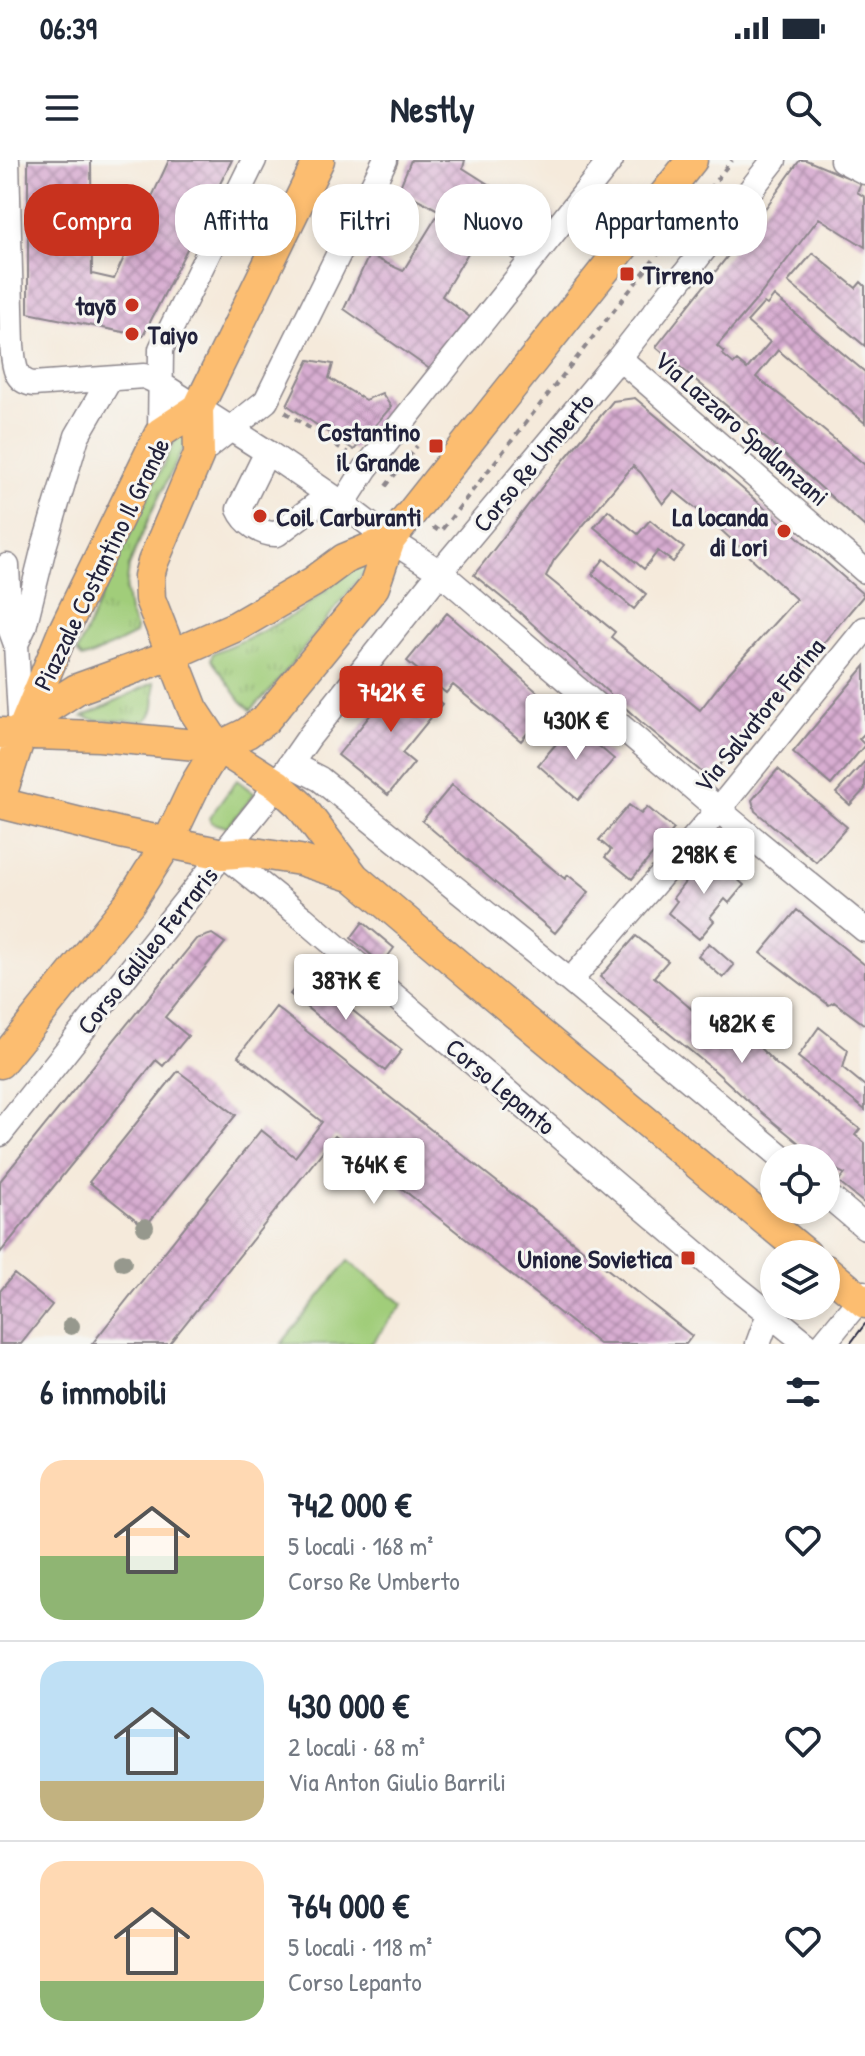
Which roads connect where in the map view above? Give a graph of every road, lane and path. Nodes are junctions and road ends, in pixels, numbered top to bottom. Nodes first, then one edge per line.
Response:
1 (7, 160) edge
2 (254, 160) edge
3 (319, 160) edge
4 (385, 160) edge
5 (611, 160) edge
6 (692, 160) edge
7 (732, 160) edge
8 (774, 160) edge
9 (842, 160) edge
10 (865, 172) edge
11 (619, 358) junction
12 (110, 379) junction
13 (159, 383) junction
14 (198, 408) junction
15 (281, 410) dead end
16 (231, 429) junction
17 (160, 433) junction
18 (346, 451) dead end
19 (267, 452) junction
20 (199, 454) junction
21 (336, 500) junction
22 (440, 532) dead end
23 (390, 540) junction
24 (44, 547) junction
25 (4, 568) edge
26 (865, 571) edge
27 (440, 572) junction
28 (865, 629) edge
29 (16, 644) junction
30 (171, 655) junction
31 (7, 739) edge
32 (218, 747) junction
33 (285, 774) junction
34 (0, 801) edge
35 (719, 809) junction
36 (168, 842) junction
37 (223, 854) junction
38 (354, 877) junction
39 (865, 930) edge
40 (570, 981) junction
41 (0, 1063) edge
42 (0, 1134) edge
43 (766, 1144) edge
44 (840, 1206) edge
45 (865, 1227) edge
46 (789, 1240) edge
47 (840, 1280) edge
48 (864, 1298) edge
49 (760, 1306) edge
50 (767, 1320) edge
51 (777, 1320) edge
52 (758, 1344) edge
53 (807, 1344) edge
54 (823, 1344) edge

1 - 12 street
2 - 13 street
3 - 14 main road
4 - 16 street
5 - 21 street
6 - 23 main road
7 - 22 path
8 - 11 street, Corso Re Umberto
9 - 10 street
11 - 26 street, Via Lazzaro Spallanzani
11 - 27 street, Corso Re Umberto
12 - 13 street
12 - 24 street, Piazzale Costantino Il Grande
13 - 14 street
13 - 17 street
14 - 16 street
14 - 17 main road, Piazzale Costantino Il Grande
14 - 20 main road, Piazzale Costantino Il Grande
15 - 18 path
16 - 19 street
16 - 20 street
17 - 31 main road, Piazzale Costantino Il Grande
19 - 21 street
19 - 21 street
20 - 30 main road, Piazzale Costantino Il Grande
21 - 23 street
23 - 27 street
23 - 30 main road, Piazzale Costantino Il Grande
23 - 32 main road
24 - 25 street, Piazzale Costantino Il Grande
24 - 29 street, Piazzale Costantino Il Grande
25 - 29 street, Piazzale Costantino Il Grande
27 - 33 street, Corso Re Umberto
27 - 35 street
28 - 35 street, Via Salvatore Farina
29 - 31 street, Piazzale Costantino Il Grande
30 - 31 main road, Piazzale Costantino Il Grande
30 - 32 main road, Piazzale Costantino Il Grande
31 - 32 main road, Piazzale Costantino Il Grande
31 - 34 main road, Piazzale Costantino Il Grande
32 - 33 main road, Piazzale Costantino Il Grande
32 - 36 main road
33 - 37 street, Corso Galileo Ferraris
33 - 38 main road
33 - 40 street
34 - 36 main road, Piazzale Costantino Il Grande
35 - 39 street
35 - 40 street, Via Salvatore Farina
36 - 37 main road, Piazzale Costantino Il Grande
36 - 41 main road, Corso Galileo Ferraris
37 - 38 main road
37 - 42 street, Corso Galileo Ferraris
37 - 49 street, Corso Lepanto
38 - 46 main road
40 - 43 street
44 - 45 street
47 - 48 main road
48 - 54 street
50 - 52 street
51 - 53 street, Corso Lepanto

